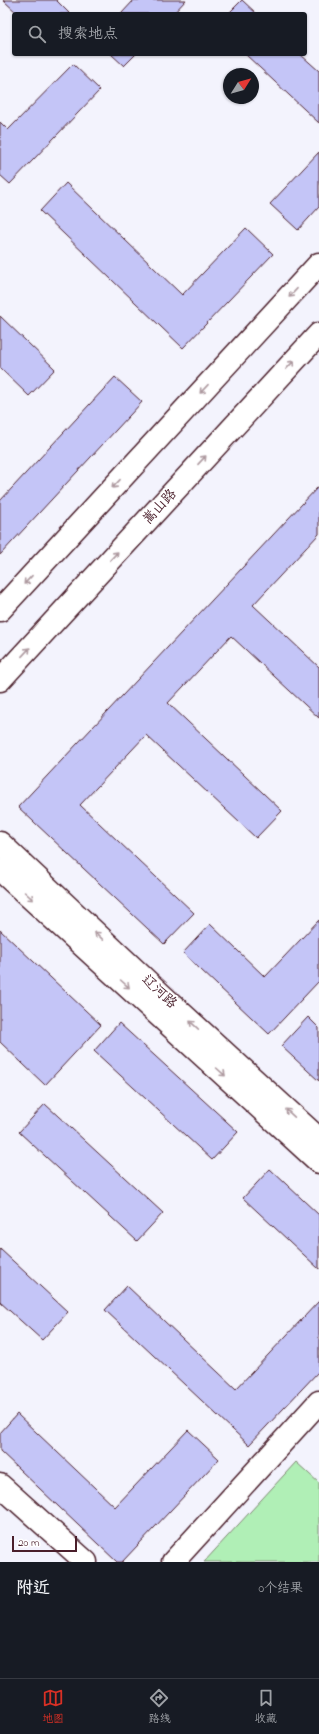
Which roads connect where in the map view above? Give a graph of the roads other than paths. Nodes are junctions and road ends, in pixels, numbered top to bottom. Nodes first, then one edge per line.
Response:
1 (319, 264) edge
2 (319, 334) edge
3 (0, 610) edge
4 (0, 680) edge
5 (0, 843) edge
6 (0, 870) edge
7 (319, 1139) edge
8 (319, 1162) edge
9 (319, 1402) edge
10 (0, 1485) edge
11 (86, 1562) edge
12 (173, 1562) edge

1 -> 3 main road
4 -> 2 main road, 嵩山路
7 -> 5 main road, 辽河路
6 -> 8 main road, 辽河路
9 - 12 main road
10 - 11 main road

